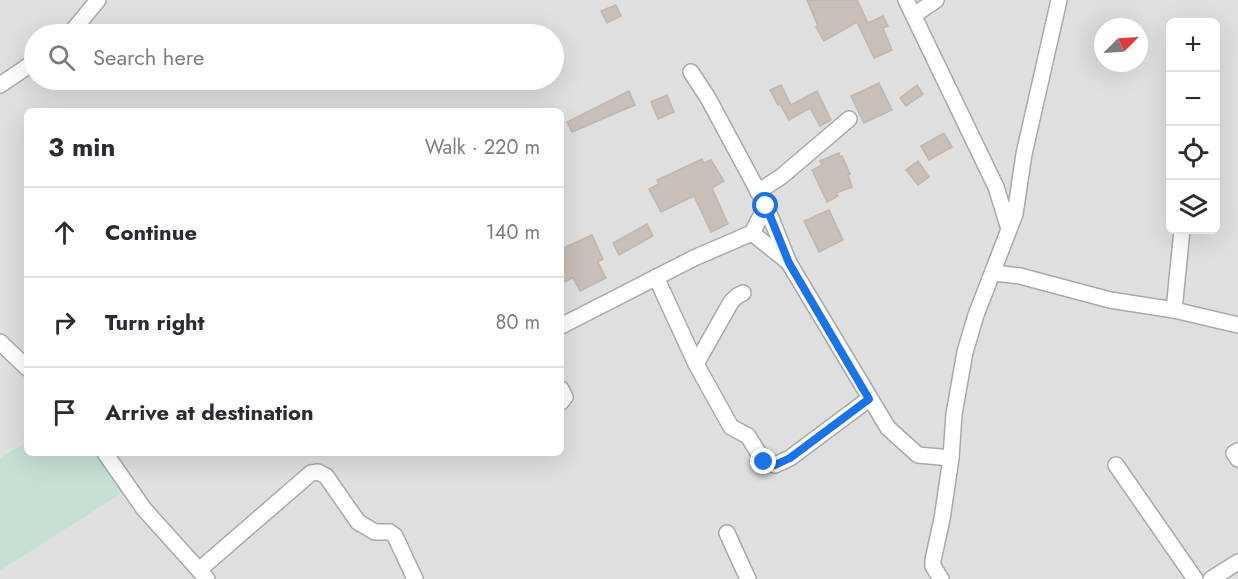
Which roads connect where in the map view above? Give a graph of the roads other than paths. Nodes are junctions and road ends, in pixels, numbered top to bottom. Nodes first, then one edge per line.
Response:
1 (98, 0) edge
2 (906, 0) edge
3 (936, 0) edge
4 (1059, 0) edge
5 (914, 15) junction
6 (78, 24) edge
7 (24, 69) edge
8 (692, 72) dead end
9 (0, 85) edge
10 (849, 119) dead end
11 (762, 199) junction
12 (1010, 229) junction
13 (752, 233) junction
14 (1182, 234) edge
15 (789, 263) junction
16 (994, 273) junction
17 (657, 277) junction
18 (743, 293) dead end
19 (1174, 310) junction
20 (564, 324) edge
21 (1238, 325) edge
22 (0, 342) edge
23 (16, 357) junction
24 (0, 364) edge
25 (696, 364) junction
26 (24, 365) edge
27 (869, 399) junction
28 (1238, 451) edge
29 (107, 456) edge
30 (951, 458) junction
31 (1238, 459) edge
32 (1116, 465) dead end
33 (727, 533) dead end
34 (1238, 562) edge
35 (203, 575) edge
36 (934, 576) edge
37 (415, 579) edge
38 (748, 579) edge
39 (1195, 579) edge
40 (1211, 579) edge

1 - 6 street
2 - 5 street
3 - 5 street
4 - 12 street
5 - 12 street
7 - 9 street
8 - 11 street
10 - 11 street
11 - 13 street
11 - 15 street
12 - 16 street
13 - 15 street
13 - 17 street
14 - 19 street
15 - 27 street
16 - 19 street
16 - 30 street
17 - 20 street
17 - 25 street
18 - 25 street
19 - 21 street
22 - 23 street
23 - 24 street
23 - 26 street
25 - 27 street
27 - 30 street
28 - 31 street
29 - 35 street
30 - 36 street
32 - 39 street
33 - 38 street
34 - 40 street
35 - 37 street

